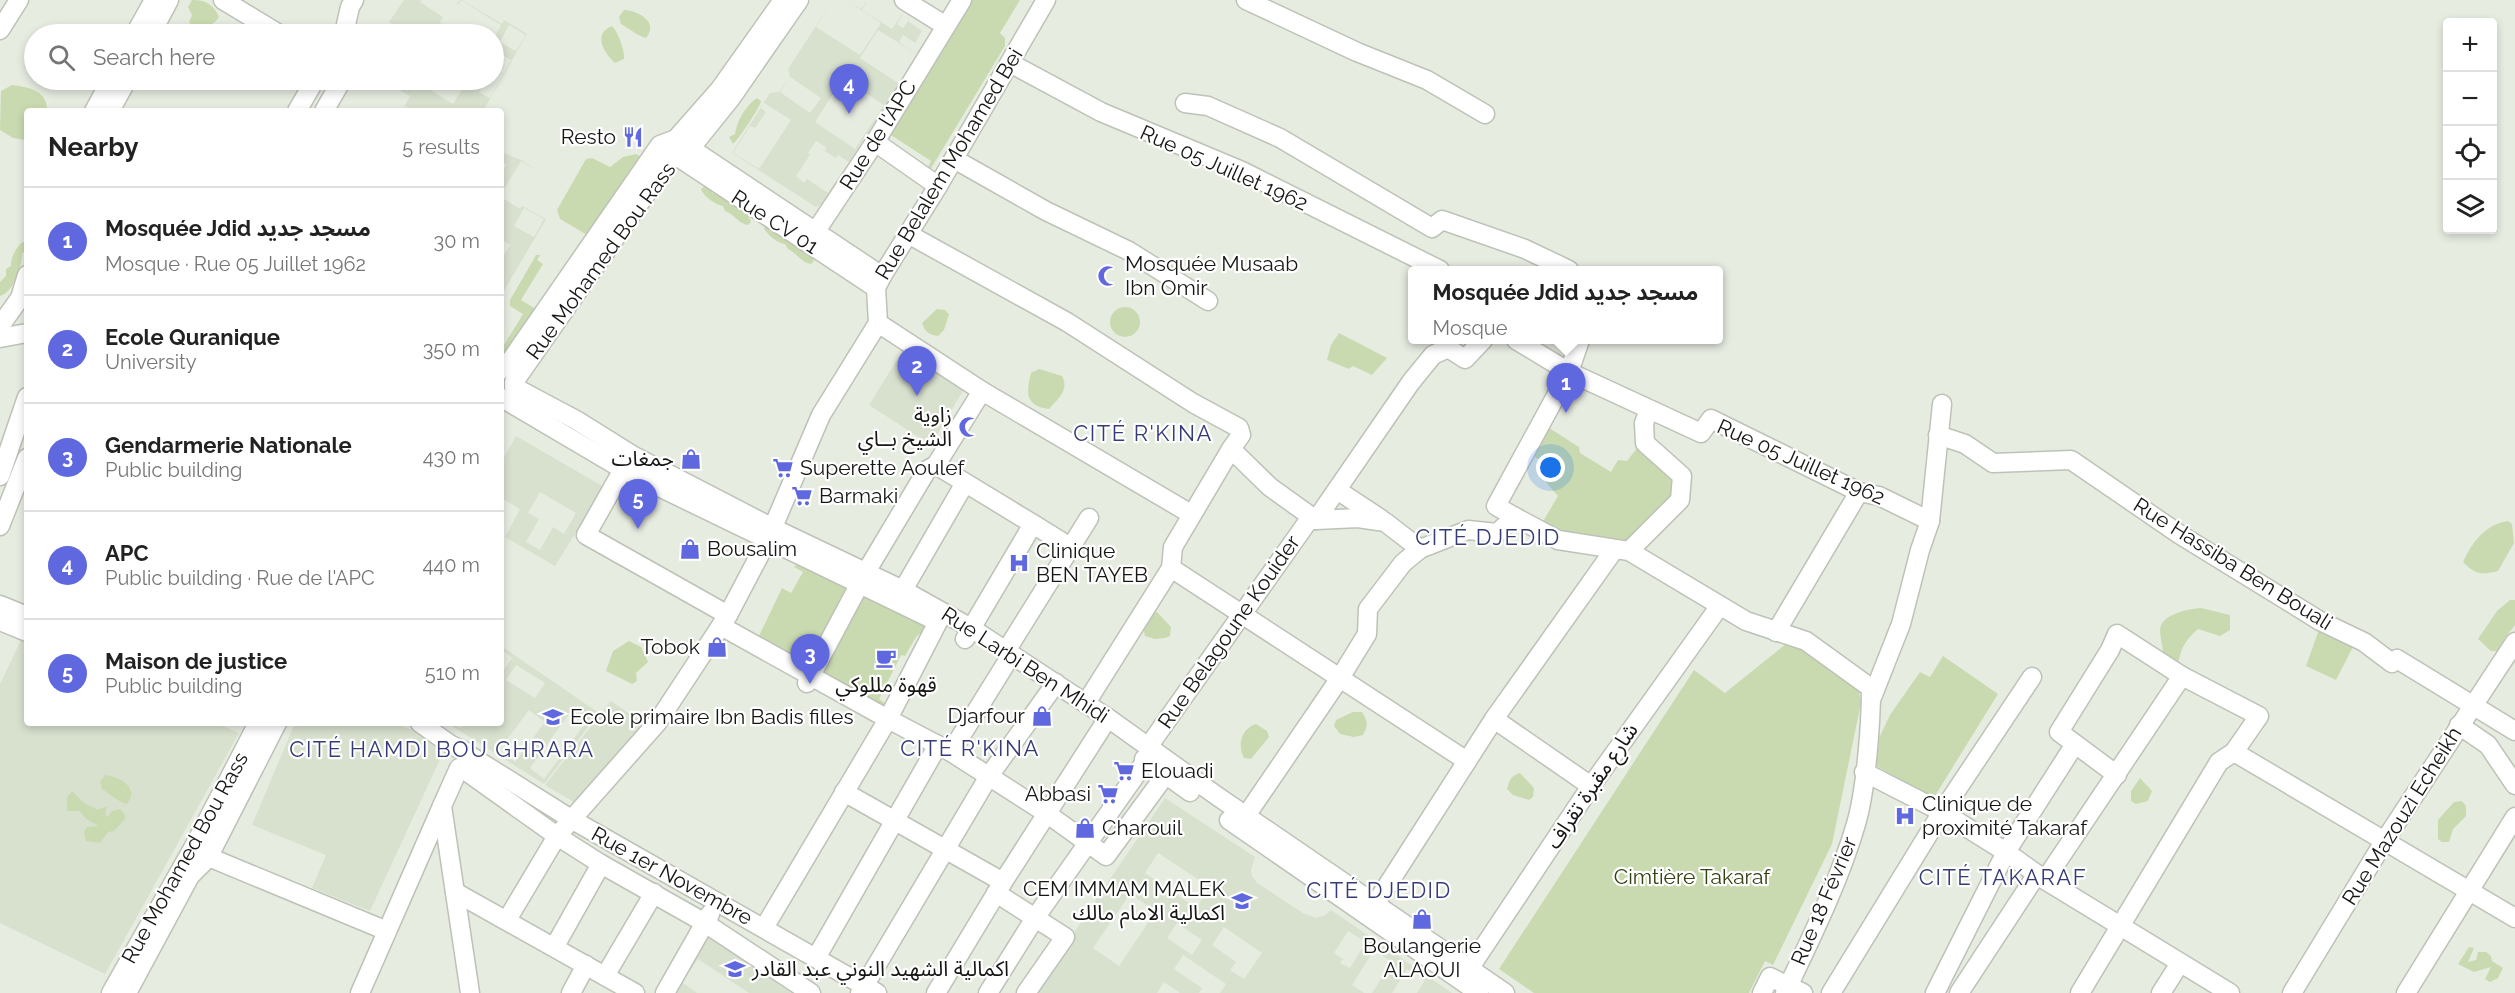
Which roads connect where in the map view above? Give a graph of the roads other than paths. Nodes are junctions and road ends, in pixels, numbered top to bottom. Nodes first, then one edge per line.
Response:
1 (19, 0) edge
2 (154, 0) edge
3 (169, 0) edge
4 (223, 0) edge
5 (354, 0) edge
6 (783, 0) edge
7 (799, 0) edge
8 (904, 0) edge
9 (962, 0) edge
10 (1046, 0) edge
11 (1246, 0) edge
12 (141, 24) edge
13 (156, 24) edge
14 (263, 24) edge
15 (348, 24) edge
16 (946, 26) junction
17 (0, 30) edge
18 (1010, 63) junction
19 (109, 90) edge
20 (118, 90) edge
21 (309, 90) edge
22 (336, 90) edge
23 (1185, 103) dead end
24 (105, 105) edge
25 (299, 108) edge
26 (326, 108) edge
27 (1485, 114) dead end
28 (875, 142) junction
29 (675, 147) junction
30 (954, 159) junction
31 (938, 186) junction
32 (908, 234) junction
33 (812, 238) junction
34 (1432, 266) edge
35 (1561, 266) edge
36 (879, 282) junction
37 (1208, 301) dead end
38 (24, 302) edge
39 (878, 323) junction
40 (0, 326) edge
41 (24, 334) edge
42 (0, 338) edge
43 (1478, 344) edge
44 (1524, 344) edge
45 (1578, 344) edge
46 (1569, 372) junction
47 (505, 387) edge
48 (982, 391) junction
49 (1942, 404) dead end
50 (1649, 410) junction
51 (24, 413) edge
52 (1938, 435) junction
53 (1231, 449) junction
54 (628, 462) junction
55 (936, 465) junction
56 (14, 467) edge
57 (965, 483) junction
58 (1337, 490) junction
59 (1859, 492) junction
60 (1191, 514) junction
61 (1515, 517) junction
62 (1089, 518) dead end
63 (1313, 518) junction
64 (1930, 521) junction
65 (1385, 522) junction
66 (1033, 524) junction
67 (0, 526) edge
68 (770, 535) junction
69 (1070, 547) junction
70 (1420, 549) junction
71 (1621, 551) junction
72 (1172, 568) junction
73 (864, 579) junction
74 (903, 590) junction
75 (0, 605) edge
76 (1719, 607) junction
77 (1241, 613) junction
78 (24, 615) edge
79 (940, 617) junction
80 (724, 620) junction
81 (0, 621) edge
82 (24, 631) edge
83 (1776, 632) junction
84 (968, 634) junction
85 (2515, 642) edge
86 (1005, 658) junction
87 (2510, 662) edge
88 (2182, 676) junction
89 (2032, 677) dead end
90 (1340, 678) junction
91 (809, 679) junction
92 (1052, 688) junction
93 (1871, 700) junction
94 (1086, 703) junction
95 (2474, 704) junction
96 (888, 719) junction
97 (1494, 719) junction
98 (1105, 723) junction
99 (2459, 725) junction
100 (267, 726) edge
101 (423, 726) edge
102 (2515, 731) edge
103 (2075, 744) junction
104 (944, 749) junction
105 (1149, 752) junction
106 (2234, 752) junction
107 (460, 758) junction
108 (1467, 761) junction
109 (1170, 770) junction
110 (1864, 772) junction
111 (2117, 775) junction
112 (989, 777) junction
113 (2515, 785) edge
114 (1591, 786) junction
115 (844, 792) junction
116 (442, 806) junction
117 (1942, 812) junction
118 (1046, 813) junction
119 (563, 814) junction
120 (2515, 817) edge
121 (894, 819) junction
122 (1242, 821) junction
123 (549, 831) junction
124 (2385, 840) junction
125 (1087, 843) junction
126 (945, 850) junction
127 (2006, 852) junction
128 (200, 854) junction
129 (601, 864) junction
130 (2041, 877) junction
131 (1000, 888) junction
132 (2469, 891) junction
133 (456, 892) junction
134 (654, 893) junction
135 (717, 902) junction
136 (1371, 910) junction
137 (1035, 918) junction
138 (2515, 918) edge
139 (507, 920) junction
140 (705, 923) junction
141 (2121, 926) junction
142 (764, 928) junction
143 (387, 930) junction
144 (555, 946) junction
145 (816, 958) junction
146 (2180, 963) junction
147 (586, 965) junction
148 (1466, 975) junction
149 (605, 976) junction
150 (2209, 988) edge
151 (867, 990) edge
152 (367, 991) edge
153 (1792, 991) edge
154 (111, 993) edge
155 (127, 993) edge
156 (470, 993) edge
157 (571, 993) edge
158 (635, 993) edge
159 (665, 993) edge
160 (811, 993) edge
161 (936, 993) edge
162 (988, 993) edge
163 (1026, 993) edge
164 (1479, 993) edge
165 (1506, 993) edge
166 (1761, 993) edge
167 (1831, 993) edge
168 (1935, 993) edge
169 (1959, 993) edge
170 (2080, 993) edge
171 (2161, 993) edge
172 (2230, 993) edge
173 (2292, 993) edge
174 (2406, 993) edge

1 - 17 street
2 - 12 street
3 - 13 street
4 - 14 street
5 - 15 street
6 - 29 street, Rue Mohamed Bou Rass
7 - 29 street, Rue Mohamed Bou Rass
8 - 16 street
9 - 16 street, Rue de l'APC
10 - 18 street, Rue Belalem Mohamed Bei
11 - 27 street
16 - 28 street, Rue de l'APC
18 - 30 street, Rue Belalem Mohamed Bei
18 - 34 street, Rue 05 Juillet 1962
19 - 24 street
20 - 24 street
21 - 25 street
22 - 26 street
23 - 35 street
28 - 31 street
28 - 33 street, Rue de l'APC
29 - 33 street, Rue CV 01
29 - 47 street, Rue Mohamed Bou Rass
30 - 31 street, Rue Belalem Mohamed Bei
30 - 37 street
31 - 32 street, Rue Belalem Mohamed Bei
32 - 36 street, Rue Belalem Mohamed Bei
32 - 53 street
33 - 36 street, Rue CV 01
36 - 39 street, Rue Belalem Mohamed Bei
38 - 40 street
39 - 48 street
39 - 68 street
41 - 42 street
43 - 58 street, Rue Belagoune Kouider
44 - 46 street, Rue 05 Juillet 1962
45 - 46 street
46 - 50 street, Rue 05 Juillet 1962
46 - 61 street
47 - 54 street, Rue Larbi Ben Mhidi
48 - 55 street
48 - 60 street
49 - 52 street
50 - 59 street, Rue 05 Juillet 1962
50 - 71 street
51 - 56 street
52 - 64 street
52 - 95 street, Rue Hassiba Ben Bouali
53 - 60 street
53 - 63 street
54 - 68 street, Rue Larbi Ben Mhidi
54 - 80 street
55 - 57 street
55 - 73 street
56 - 67 street
57 - 66 street
57 - 74 street
58 - 63 street, Rue Belagoune Kouider
58 - 65 street
59 - 64 street, Rue 05 Juillet 1962
59 - 83 street
60 - 72 street
61 - 70 street
61 - 71 street
62 - 69 street
63 - 65 street
63 - 77 street, Rue Belagoune Kouider
64 - 93 street
65 - 70 street
66 - 69 street
66 - 84 street
68 - 73 street, Rue Larbi Ben Mhidi
68 - 80 street
69 - 86 street
70 - 90 street
71 - 76 street
71 - 97 street
72 - 77 street
72 - 94 street
73 - 74 street, Rue Larbi Ben Mhidi
73 - 79 street, Rue Larbi Ben Mhidi
73 - 91 street
74 - 79 street, Rue Larbi Ben Mhidi
75 - 78 street
76 - 83 street
76 - 114 street, شارع مقبرة تقراف
77 - 90 street
77 - 105 street, Rue Belagoune Kouider
79 - 84 street, Rue Larbi Ben Mhidi
79 - 96 street
80 - 91 street
80 - 119 street
81 - 82 street
83 - 93 street
84 - 86 street, Rue Larbi Ben Mhidi
85 - 87 street, Rue Mazouzi Echeikh
86 - 92 street, Rue Larbi Ben Mhidi
86 - 104 street
87 - 95 street, Rue Mazouzi Echeikh
88 - 103 street
88 - 106 street
88 - 111 street
89 - 117 street
90 - 108 street
90 - 122 street
91 - 96 street
92 - 94 street, Rue Larbi Ben Mhidi
92 - 98 street, Rue Larbi Ben Mhidi
92 - 112 street
93 - 110 street, Rue 18 Février
94 - 98 street, Rue Larbi Ben Mhidi
95 - 99 street, Rue Mazouzi Echeikh
95 - 102 street, Rue Hassiba Ben Bouali
96 - 104 street
96 - 115 street
97 - 108 street
97 - 114 street
98 - 105 street, Rue Larbi Ben Mhidi
98 - 118 street
99 - 113 street
99 - 124 street, Rue Mazouzi Echeikh
100 - 128 street, Rue Mohamed Bou Rass
101 - 107 street, Rue 1er Novembre
103 - 111 street
103 - 127 street
104 - 112 street
104 - 121 street
105 - 109 street, Rue Larbi Ben Mhidi
105 - 125 street, Rue Belagoune Kouider
106 - 124 street
106 - 141 street
107 - 116 street
107 - 119 street, Rue 1er Novembre
107 - 123 street, Rue 1er Novembre
108 - 136 street
109 - 122 street, Rue Larbi Ben Mhidi
109 - 125 street
110 - 117 street
110 - 153 street, Rue 18 Février
111 - 130 street
112 - 118 street
112 - 126 street
114 - 148 street, شارع مقبرة تقراف
115 - 121 street
115 - 142 street
116 - 133 street
116 - 143 street
117 - 127 street
117 - 167 street
118 - 125 street
118 - 131 street
119 - 123 street
119 - 135 street, Rue 1er Novembre
120 - 132 street
121 - 126 street
121 - 145 street
122 - 136 street, Rue Larbi Ben Mhidi
123 - 129 street, Rue 1er Novembre
123 - 139 street
124 - 132 street
124 - 173 street, Rue Mazouzi Echeikh
125 - 137 street, Rue Belagoune Kouider
126 - 131 street
126 - 151 street
127 - 130 street
127 - 168 street
128 - 143 street
128 - 154 street, Rue Mohamed Bou Rass
128 - 155 street, Rue Mohamed Bou Rass
129 - 134 street, Rue 1er Novembre
129 - 144 street
130 - 141 street
130 - 169 street
131 - 137 street
131 - 161 street
132 - 138 street
132 - 174 street
133 - 139 street
133 - 156 street
134 - 140 street, Rue 1er Novembre
134 - 149 street
135 - 140 street
135 - 142 street, Rue 1er Novembre
136 - 148 street, Rue Larbi Ben Mhidi
137 - 162 street, Rue Belagoune Kouider
137 - 163 street
139 - 144 street
140 - 159 street
140 - 160 street, Rue 1er Novembre
141 - 146 street
141 - 170 street
142 - 145 street, Rue 1er Novembre
143 - 152 street
144 - 147 street
145 - 151 street, Rue 1er Novembre
146 - 150 street
146 - 171 street
147 - 149 street
147 - 157 street
148 - 164 street, Rue Larbi Ben Mhidi
148 - 165 street, Rue Larbi Ben Mhidi
149 - 158 street
150 - 172 street
153 - 166 street

